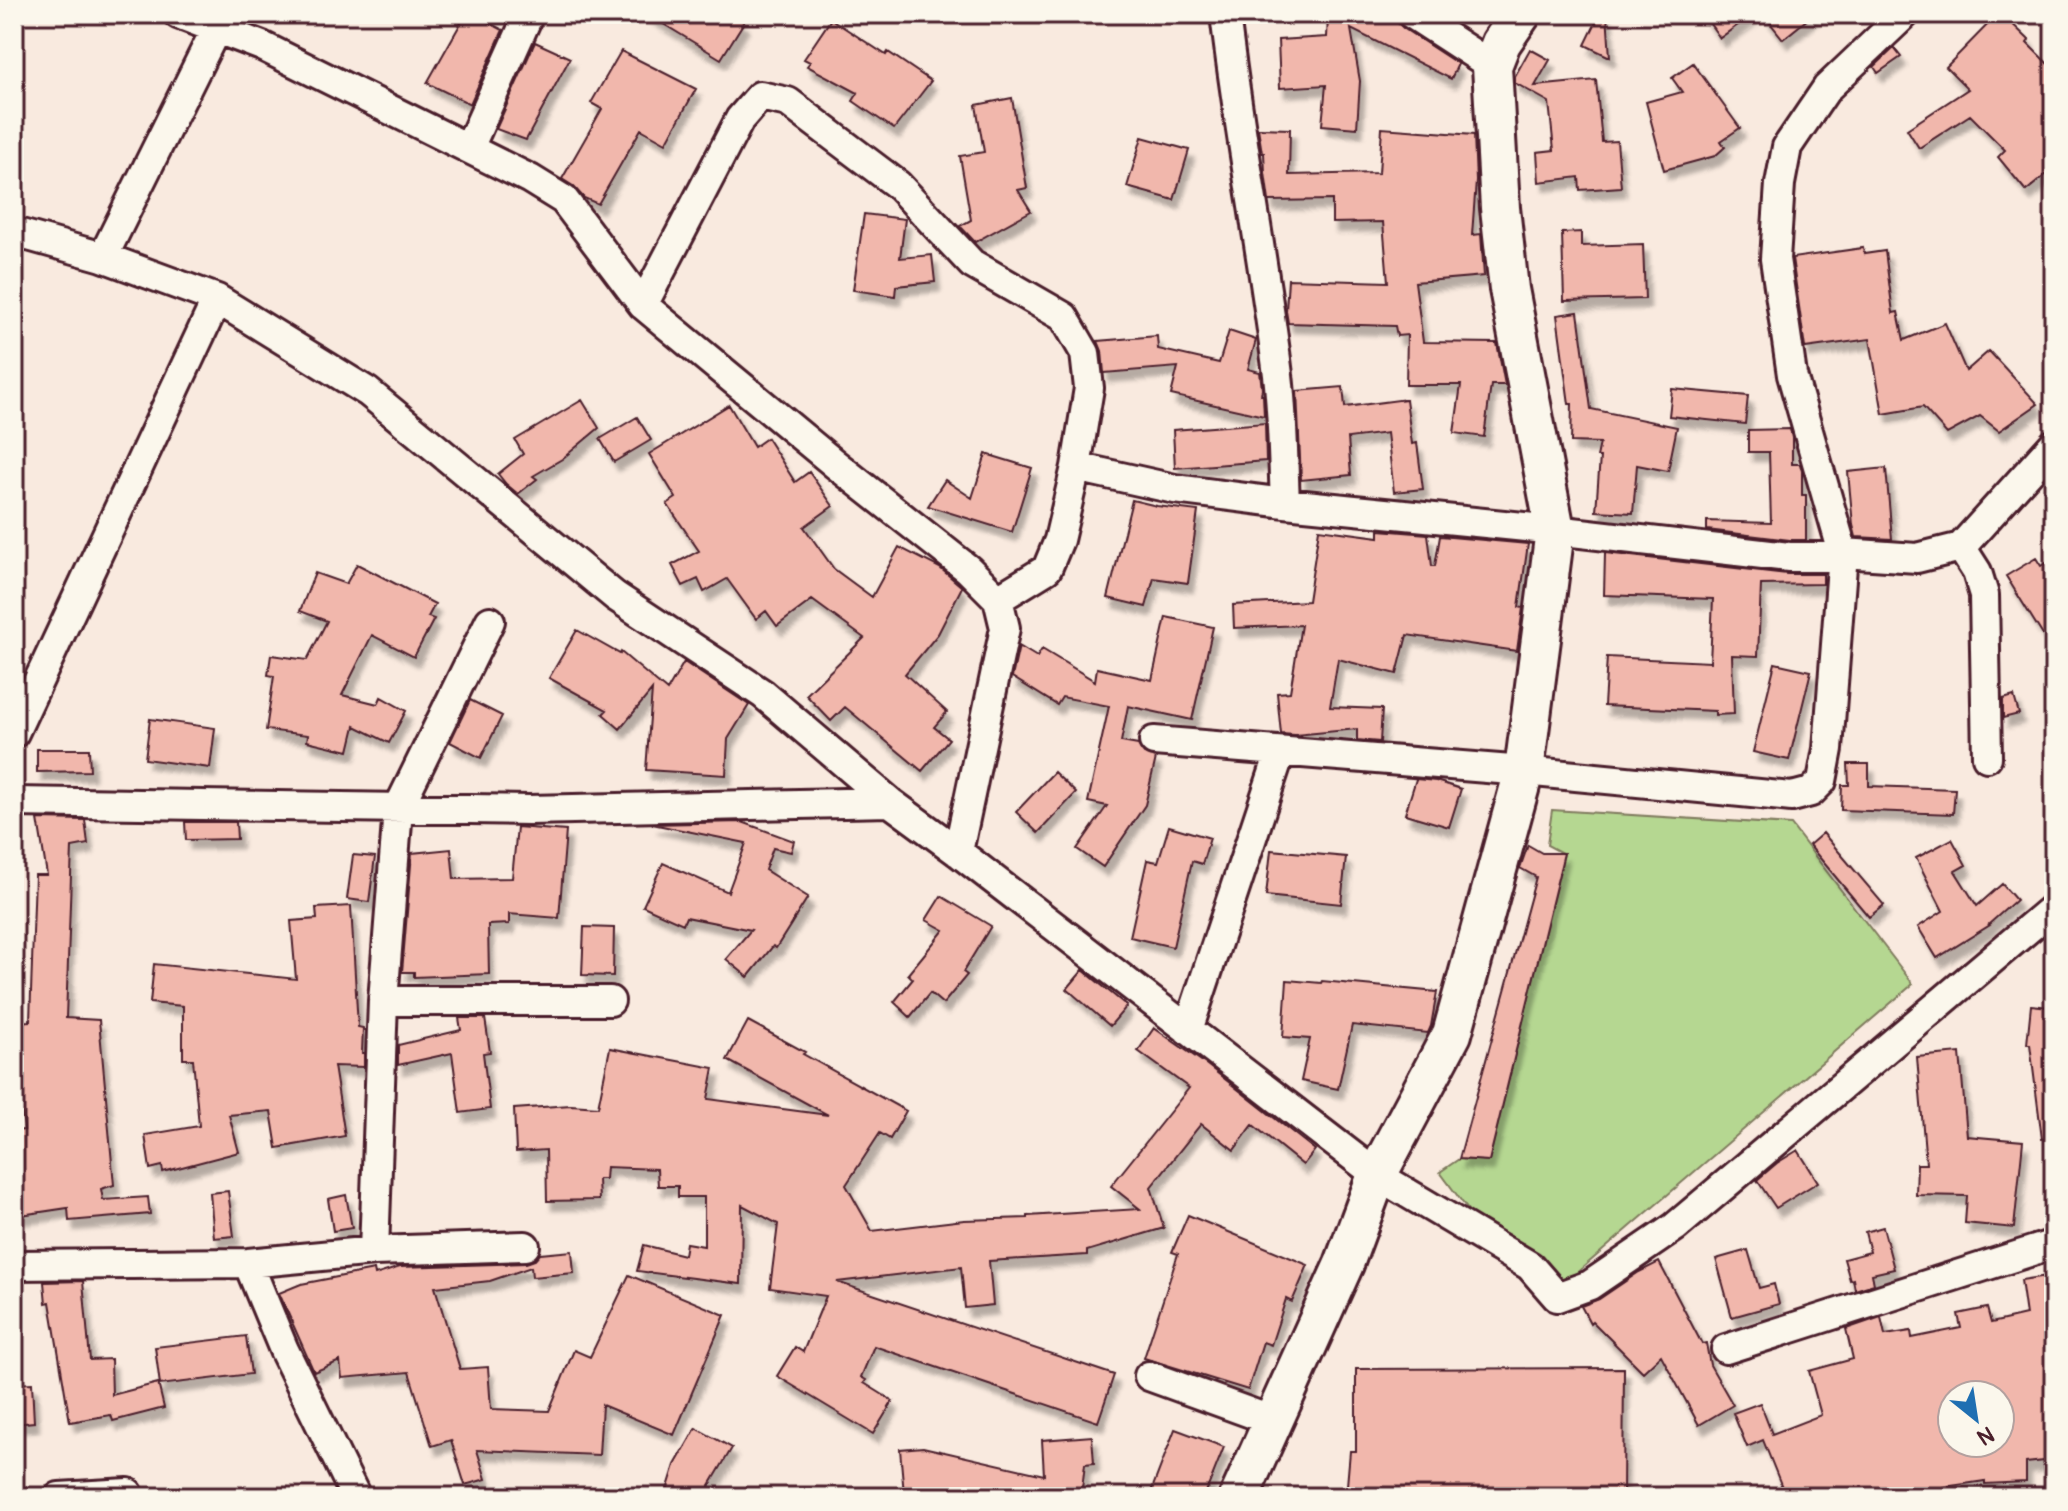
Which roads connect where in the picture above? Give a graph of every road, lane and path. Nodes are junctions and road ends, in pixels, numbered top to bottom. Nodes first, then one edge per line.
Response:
1 (178, 14) edge
2 (529, 14) edge
3 (1225, 14) edge
4 (1412, 14) edge
5 (1521, 14) edge
6 (1905, 14) edge
7 (223, 21) edge
8 (1492, 66) junction
9 (469, 148) junction
10 (14, 232) edge
11 (103, 257) junction
12 (217, 299) junction
13 (643, 305) junction
14 (2054, 444) edge
15 (1076, 467) junction
16 (1285, 503) junction
17 (1555, 530) junction
18 (1961, 547) junction
19 (1843, 553) junction
20 (998, 599) junction
21 (490, 621) dead end
22 (14, 733) edge
23 (1154, 741) dead end
24 (1280, 753) junction
25 (1987, 757) dead end
26 (1524, 771) junction
27 (14, 802) edge
28 (890, 802) junction
29 (398, 809) junction
30 (958, 852) junction
31 (2054, 907) edge
32 (383, 1001) junction
33 (610, 1001) dead end
34 (1188, 1030) junction
35 (1377, 1175) junction
36 (2054, 1244) edge
37 (525, 1246) dead end
38 (374, 1251) junction
39 (248, 1263) junction
40 (14, 1265) edge
41 (1726, 1349) dead end
42 (1149, 1376) dead end
43 (1273, 1421) junction
44 (128, 1493) dead end
45 (59, 1497) edge
46 (356, 1497) edge
47 (1239, 1497) edge

1 - 7 street
2 - 9 street
3 - 16 street
4 - 8 street
5 - 8 street
6 - 19 street
7 - 9 street
7 - 11 street
8 - 17 street
9 - 13 street
10 - 11 street
11 - 12 street
12 - 22 street
12 - 28 street
13 - 15 street
13 - 20 street
14 - 18 street
15 - 16 street
15 - 20 street
16 - 17 street
17 - 19 street
17 - 26 street
18 - 19 street
18 - 25 street
19 - 26 street
20 - 30 street
21 - 29 street
23 - 24 street
24 - 26 street
24 - 34 street
26 - 35 street
27 - 29 street
28 - 29 street
28 - 30 street
29 - 32 street
30 - 34 street
31 - 35 street
32 - 33 street
32 - 38 street
34 - 35 street
35 - 43 street
36 - 41 street
37 - 38 street
38 - 39 street
39 - 40 street
39 - 46 street
42 - 43 street
43 - 47 street
44 - 45 street

